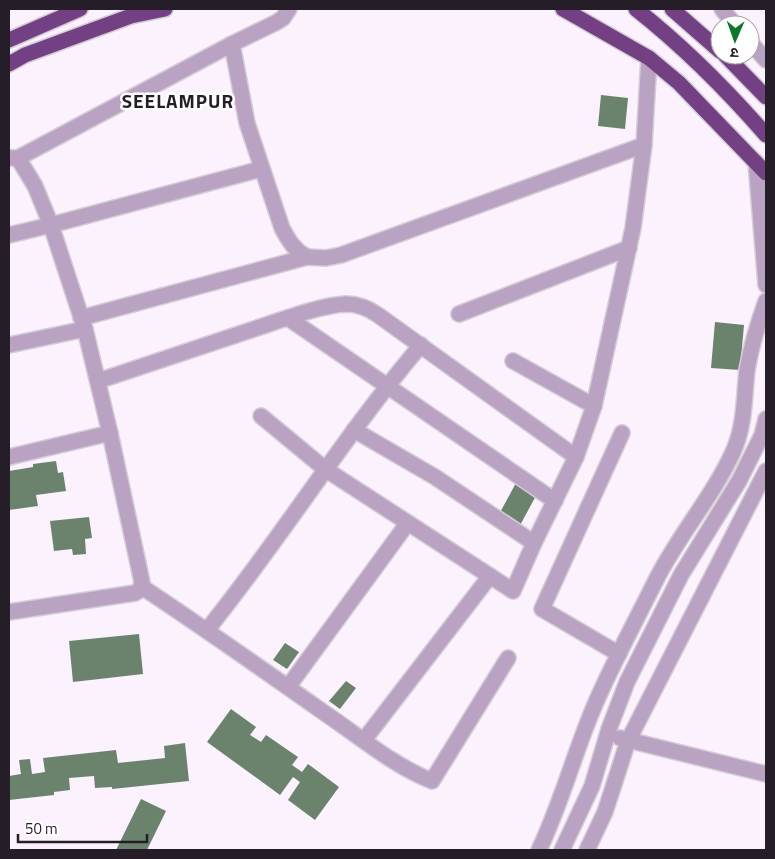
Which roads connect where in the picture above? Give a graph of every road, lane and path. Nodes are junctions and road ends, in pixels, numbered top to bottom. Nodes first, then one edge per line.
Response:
1 (80, 9) edge
2 (165, 9) edge
3 (289, 9) edge
4 (563, 9) edge
5 (636, 9) edge
6 (672, 9) edge
7 (9, 40) edge
8 (710, 42) edge
9 (232, 44) junction
10 (649, 58) junction
11 (9, 64) edge
12 (735, 65) edge
13 (766, 97) edge
14 (766, 135) edge
15 (644, 144) junction
16 (13, 158) edge
17 (761, 168) edge
18 (261, 169) junction
19 (51, 225) junction
20 (9, 235) edge
21 (629, 248) junction
22 (307, 257) junction
23 (766, 285) edge
24 (766, 301) edge
25 (459, 314) dead end
26 (288, 318) junction
27 (83, 323) junction
28 (420, 344) junction
29 (9, 345) edge
30 (513, 362) dead end
31 (98, 381) junction
32 (386, 386) junction
33 (594, 406) junction
34 (261, 416) dead end
35 (766, 419) edge
36 (354, 430) junction
37 (110, 432) junction
38 (622, 433) dead end
39 (9, 457) edge
40 (576, 457) junction
41 (325, 469) junction
42 (766, 471) edge
43 (739, 481) junction
44 (756, 490) junction
45 (555, 501) junction
46 (407, 524) junction
47 (534, 543) junction
48 (490, 576) junction
49 (142, 587) junction
50 (9, 612) edge
51 (207, 630) junction
52 (620, 654) junction
53 (508, 658) dead end
54 (288, 687) junction
55 (608, 734) junction
56 (364, 740) junction
57 (628, 742) junction
58 (766, 774) edge
59 (538, 850) edge
60 (562, 850) edge
61 (587, 850) edge

1 - 7 highway
2 - 11 highway
3 - 9 street
4 - 10 highway
5 - 14 highway
6 - 8 highway
9 - 16 street
9 - 18 street
10 - 15 street
10 - 17 highway
12 - 13 highway
15 - 21 street
15 - 22 street
16 - 19 street
17 - 23 street
18 - 19 street
18 - 22 street
19 - 20 street
19 - 27 street
21 - 25 street
21 - 33 street
22 - 27 street
24 - 52 street
26 - 28 street
26 - 31 street
26 - 32 street
27 - 29 street
27 - 31 street
28 - 32 street
28 - 40 street
30 - 33 street
31 - 37 street
32 - 36 street
32 - 45 street
33 - 40 street
34 - 41 street
35 - 43 street
36 - 41 street
36 - 47 street
37 - 39 street
37 - 49 street
38 - 52 street
40 - 45 street
41 - 46 street
41 - 51 street
42 - 44 street
43 - 44 street
43 - 55 street
44 - 57 street
45 - 47 street
46 - 48 street
46 - 54 street
47 - 48 street
48 - 56 street
49 - 50 street
49 - 51 street
51 - 54 street
52 - 59 street
53 - 56 street
54 - 56 street
55 - 57 street
55 - 60 street
57 - 58 street
57 - 61 street

